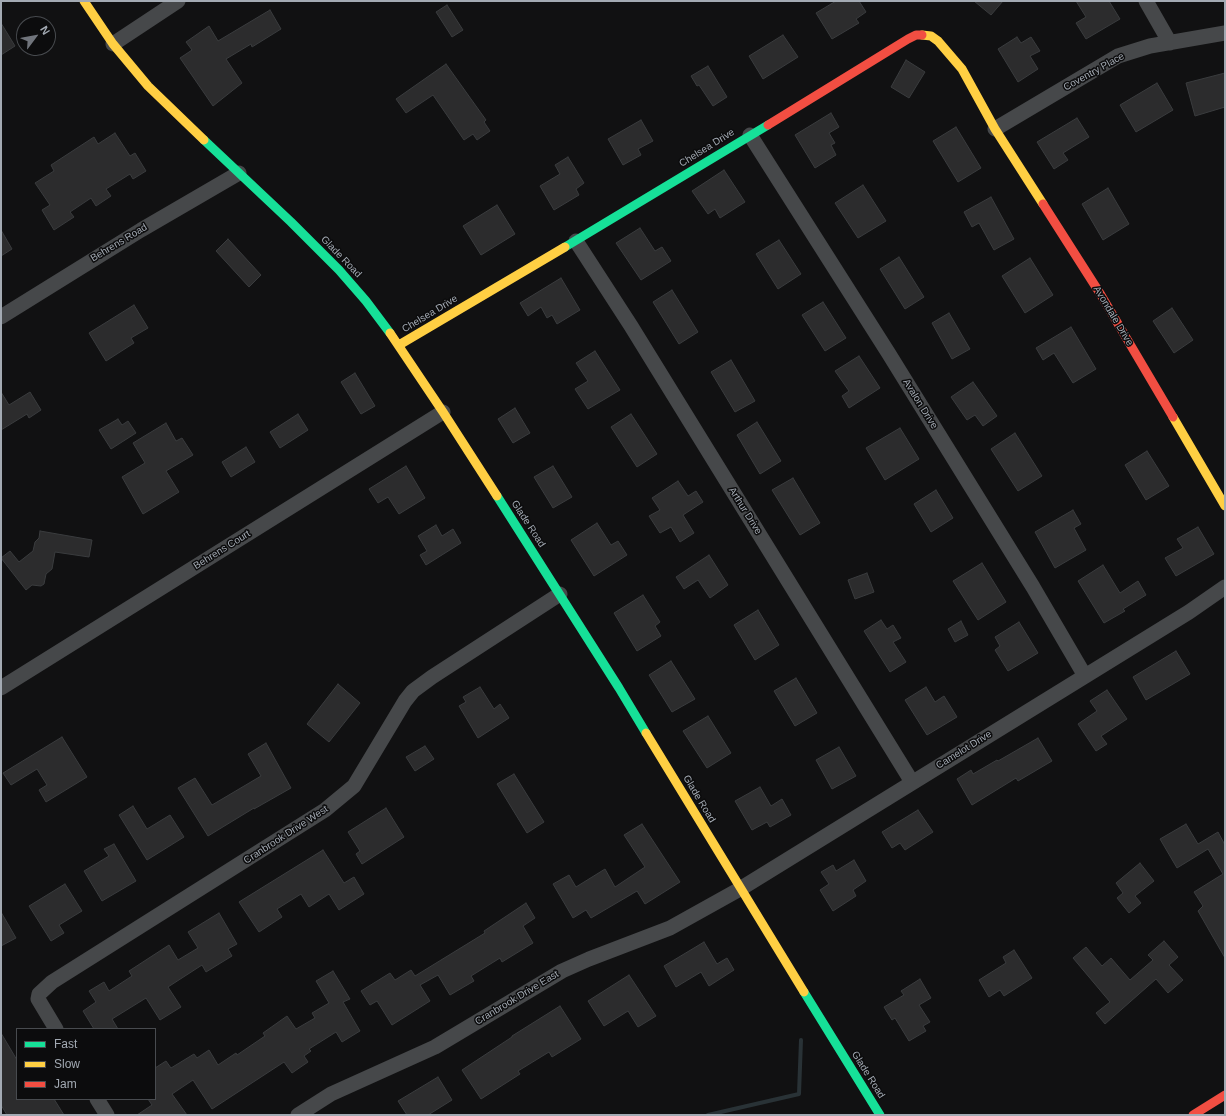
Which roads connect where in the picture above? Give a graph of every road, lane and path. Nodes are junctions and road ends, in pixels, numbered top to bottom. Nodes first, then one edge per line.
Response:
1 (84, 1) edge
2 (178, 1) edge
3 (1146, 1) edge
4 (1225, 33) edge
5 (1170, 43) junction
6 (113, 44) junction
7 (995, 129) junction
8 (750, 135) junction
9 (239, 173) junction
10 (576, 241) junction
11 (1, 316) edge
12 (399, 345) junction
13 (443, 412) junction
14 (1225, 506) edge
15 (1225, 587) edge
16 (560, 594) junction
17 (1085, 676) junction
18 (1, 688) edge
19 (912, 782) junction
20 (740, 889) junction
21 (55, 1028) edge
22 (1225, 1095) edge
23 (98, 1100) edge
24 (874, 1113) edge
25 (107, 1115) edge
26 (298, 1115) edge
27 (1193, 1115) edge

1 - 6 main road, Glade Road
2 - 6 street
3 - 5 street
4 - 5 street, Coventry Place
5 - 7 street, Coventry Place
6 - 9 main road, Glade Road
7 - 8 main road, Chelsea Drive
7 - 14 main road, Avondale Drive
8 - 10 main road, Chelsea Drive
8 - 17 street, Avalon Drive
9 - 11 street, Behrens Road
9 - 12 main road, Glade Road
10 - 12 main road, Chelsea Drive
10 - 19 street, Arthur Drive
12 - 13 main road, Glade Road
13 - 16 main road, Glade Road
13 - 18 street, Behrens Court
15 - 17 street, Camelot Drive
16 - 20 main road, Glade Road
16 - 21 street, Cranbrook Drive West
17 - 19 street, Camelot Drive
19 - 20 street, Camelot Drive
20 - 24 main road, Glade Road
20 - 26 street, Cranbrook Drive East
22 - 27 main road
23 - 25 street

